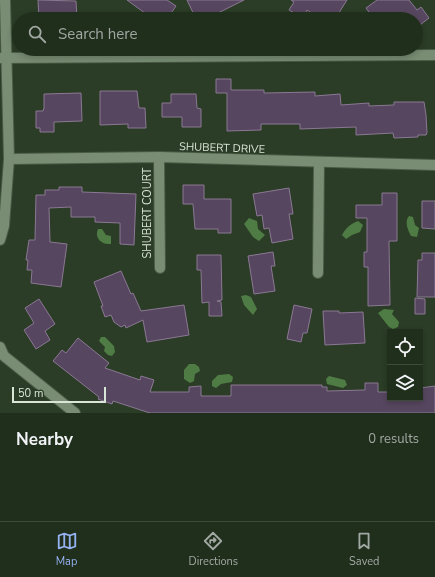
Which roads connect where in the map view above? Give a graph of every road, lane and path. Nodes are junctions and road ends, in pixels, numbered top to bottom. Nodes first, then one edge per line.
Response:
1 (5, 0) edge
2 (423, 54) edge
3 (435, 54) edge
4 (219, 56) edge
5 (3, 58) edge
6 (159, 157) junction
7 (9, 159) junction
8 (319, 163) junction
9 (435, 165) edge
10 (0, 240) edge
11 (160, 268) dead end
12 (318, 273) dead end
13 (0, 347) edge
14 (75, 413) edge

1 - 5 street
2 - 3 street
4 - 5 street
5 - 7 street
6 - 7 street, SHUBERT DRIVE
6 - 8 street, SHUBERT DRIVE
6 - 11 street, SHUBERT COURT
7 - 10 street
8 - 9 street, SHUBERT DRIVE
8 - 12 street
13 - 14 street

